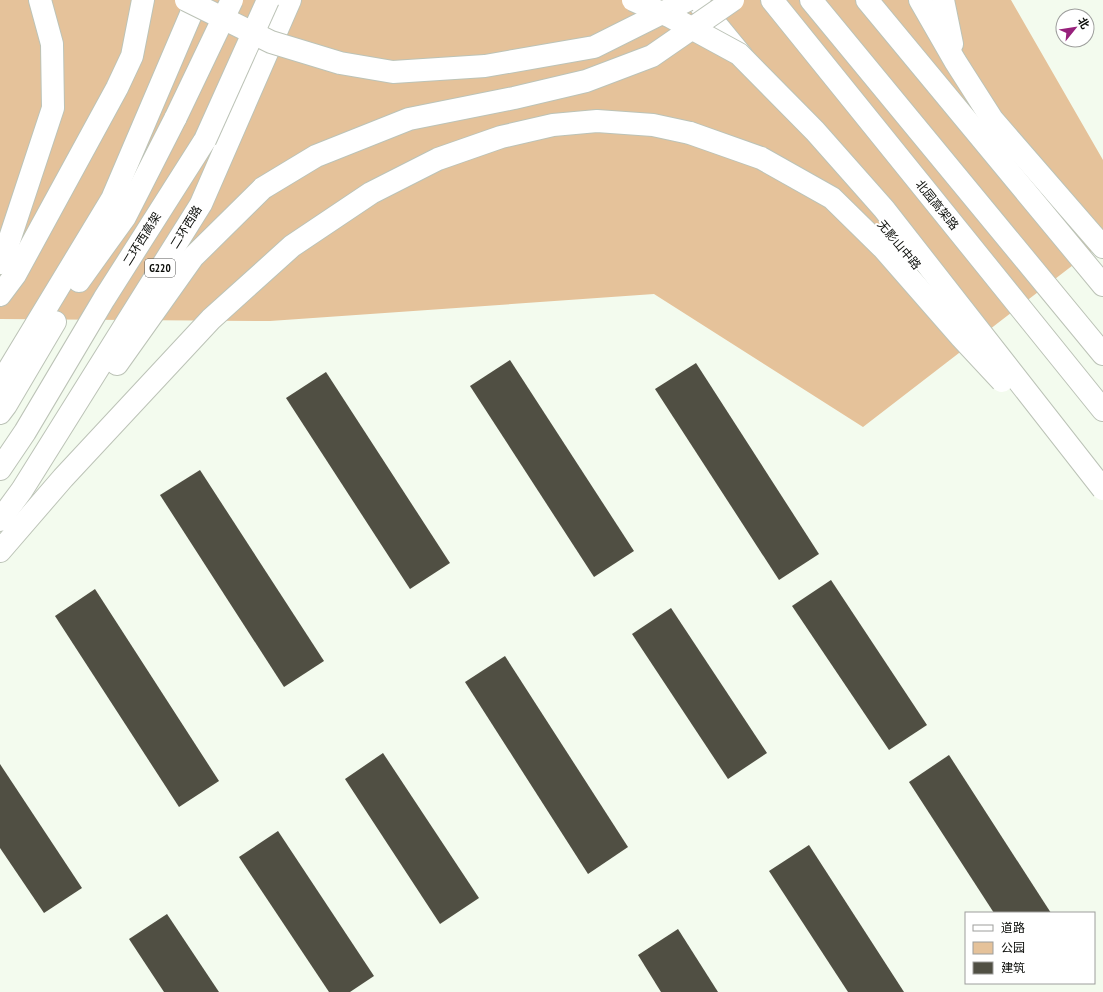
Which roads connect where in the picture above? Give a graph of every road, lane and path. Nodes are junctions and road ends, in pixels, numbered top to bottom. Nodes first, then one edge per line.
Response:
1 (40, 0) edge
2 (143, 0) edge
3 (186, 0) edge
4 (197, 0) edge
5 (232, 0) edge
6 (268, 0) edge
7 (290, 0) edge
8 (633, 0) edge
9 (688, 0) edge
10 (696, 0) edge
11 (733, 0) edge
12 (772, 0) edge
13 (811, 0) edge
14 (867, 0) edge
15 (920, 0) edge
16 (943, 0) edge
17 (955, 60) junction
18 (1103, 247) edge
19 (0, 263) edge
20 (1103, 284) edge
21 (0, 295) edge
22 (1103, 354) edge
23 (0, 384) edge
24 (1103, 410) edge
25 (0, 413) edge
26 (0, 469) edge
27 (1100, 485) edge
28 (0, 520) edge
29 (0, 538) edge
30 (0, 551) edge

1 - 19 main road
2 - 21 main road
3 - 9 main road, bridge
4 - 23 main road
5 - 25 main road, bridge
6 - 26 main road, 二环西高架, bridge
7 - 28 main road, 二环西路 / G220
8 - 27 main road, bridge
10 - 27 main road, 无影山中路
11 - 29 main road, bridge
12 - 24 main road, 北园高架路
13 - 22 main road
14 - 20 main road
15 - 17 main road
16 - 17 main road
17 - 18 main road
27 - 30 main road, bridge

